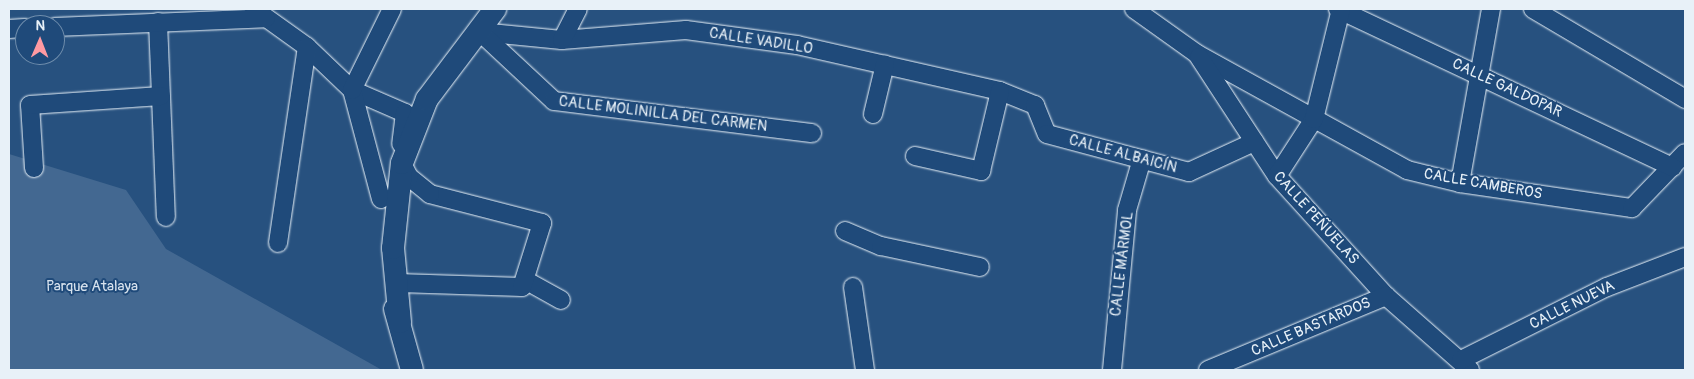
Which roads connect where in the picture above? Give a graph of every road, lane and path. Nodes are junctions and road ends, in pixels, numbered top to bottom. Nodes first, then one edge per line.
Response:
1 (392, 9) edge
2 (495, 9) edge
3 (578, 9) edge
4 (1134, 9) edge
5 (1340, 9) edge
6 (1491, 9) edge
7 (1532, 9) edge
8 (260, 13) edge
9 (158, 22) junction
10 (65, 27) edge
11 (480, 32) junction
12 (562, 40) junction
13 (307, 47) junction
14 (1197, 54) junction
15 (885, 64) junction
16 (1477, 74) junction
17 (352, 90) junction
18 (1000, 91) junction
19 (161, 96) junction
20 (1685, 99) edge
21 (426, 101) junction
22 (1035, 105) joint
23 (405, 113) junction
24 (872, 114) dead end
25 (1314, 119) junction
26 (812, 133) dead end
27 (1254, 142) junction
28 (1685, 153) edge
29 (915, 156) dead end
30 (1142, 159) junction
31 (403, 160) junction
32 (1673, 167) junction
33 (34, 168) dead end
34 (1277, 176) junction
35 (1460, 183) junction
36 (381, 199) junction
37 (166, 216) dead end
38 (844, 231) dead end
39 (278, 243) dead end
40 (1685, 257) edge
41 (980, 267) dead end
42 (524, 280) junction
43 (398, 283) junction
44 (853, 287) dead end
45 (1386, 296) junction
46 (561, 300) dead end
47 (400, 322) junction
48 (1465, 365) edge
49 (412, 370) edge
50 (864, 370) edge
51 (1112, 370) edge
52 (1208, 370) edge

1 - 17 street
2 - 11 main road
3 - 12 street
4 - 14 street, CALLE CAMBEROS
5 - 16 street, CALLE GALDOPAR
5 - 25 street
6 - 16 street
7 - 20 street
8 - 9 street
8 - 13 street
9 - 10 street
9 - 19 street
11 - 12 street, CALLE VADILLO
11 - 21 main road
11 - 26 street, CALLE MOLINILLA DEL CARMEN
12 - 15 street, CALLE VADILLO
13 - 17 street
13 - 39 street
14 - 25 street, CALLE CAMBEROS
14 - 27 street, CALLE PEÑUELAS
15 - 18 street, CALLE VADILLO
15 - 24 street
16 - 32 street, CALLE GALDOPAR
16 - 35 street
17 - 23 street
17 - 36 street
18 - 22 street, CALLE VADILLO
18 - 29 street
19 - 33 street
19 - 37 street
21 - 23 main road
21 - 31 main road
22 - 30 street, CALLE ALBAICÍN
23 - 31 street
23 - 36 main road
25 - 34 street
25 - 35 street, CALLE CAMBEROS
27 - 30 street, CALLE ALBAICÍN
27 - 34 street, CALLE PEÑUELAS
28 - 32 street, CALLE CAMBEROS
30 - 51 street, CALLE MÁRMOL
31 - 42 street
31 - 43 main road
32 - 35 street, CALLE CAMBEROS
34 - 45 street, CALLE PEÑUELAS
36 - 47 main road
38 - 41 street
40 - 48 street, CALLE NUEVA
42 - 43 street
42 - 46 street
43 - 47 main road
44 - 50 street
45 - 48 street, CALLE PEÑUELAS
45 - 52 street, CALLE BASTARDOS
47 - 49 main road

